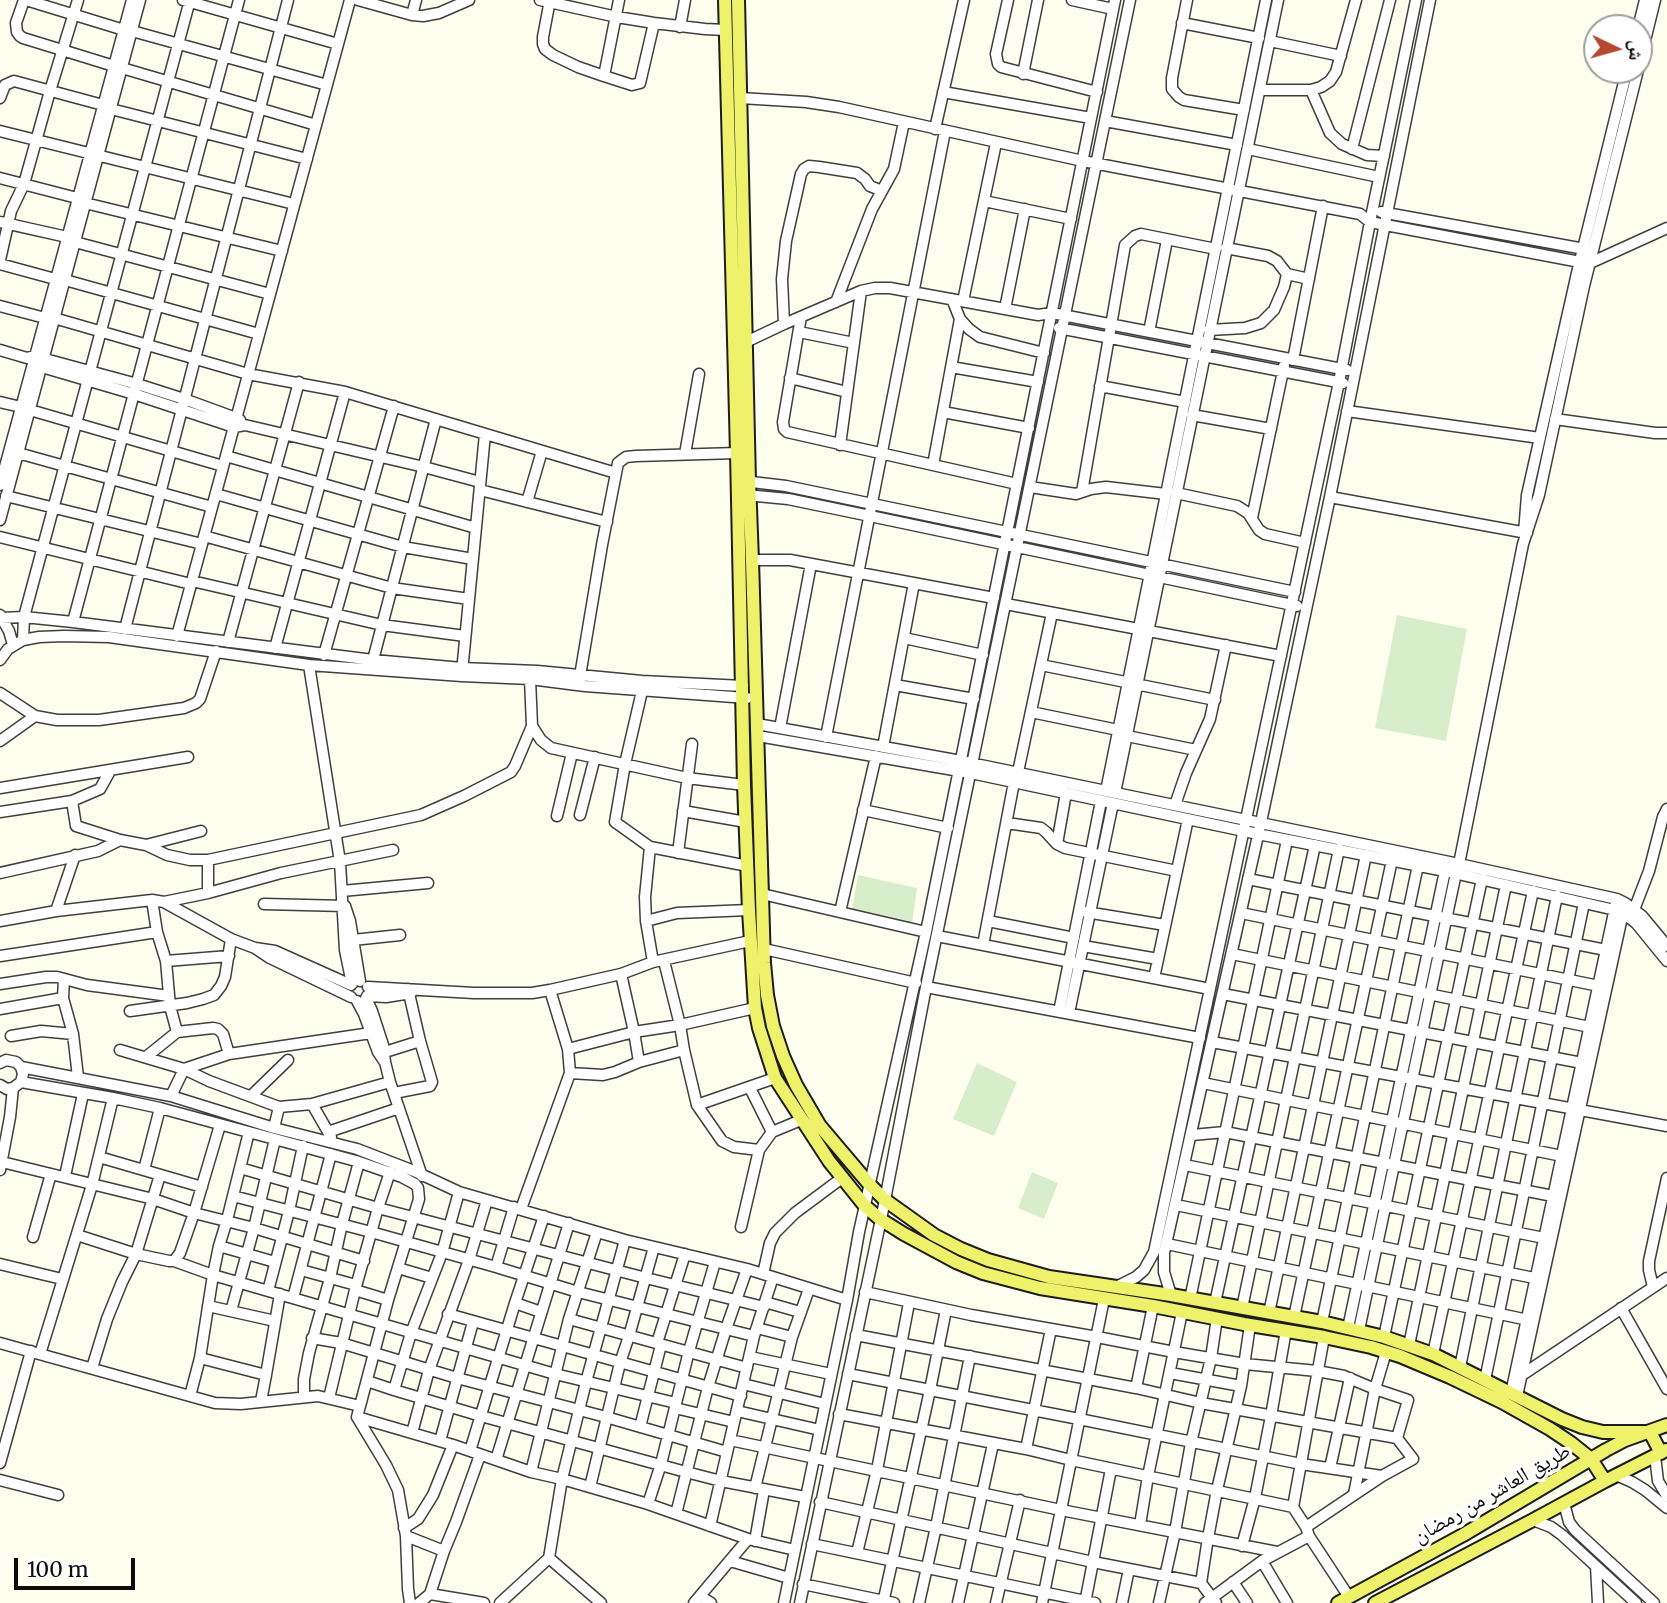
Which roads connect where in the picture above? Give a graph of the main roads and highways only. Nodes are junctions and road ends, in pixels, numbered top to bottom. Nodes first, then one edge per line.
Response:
1 (724, 0) edge
2 (734, 9) edge
3 (743, 481) junction
4 (744, 495) junction
5 (747, 694) junction
6 (1667, 1425) edge
7 (1650, 1432) junction
8 (1661, 1453) edge
9 (1591, 1459) junction
10 (1611, 1478) junction
11 (1343, 1600) edge
12 (1375, 1603) edge

1 - 2 main road
2 - 3 main road
2 - 3 main road
3 - 4 main road
4 - 5 main road
4 - 5 main road
5 - 7 main road
5 - 9 main road
6 - 7 main road, طريق العاشر من رمضان
7 - 8 main road
7 - 9 main road, طريق العاشر من رمضان
8 - 10 main road, طريق العاشر من رمضان
9 - 10 main road
9 - 11 main road, طريق العاشر من رمضان
10 - 12 main road, طريق العاشر من رمضان

